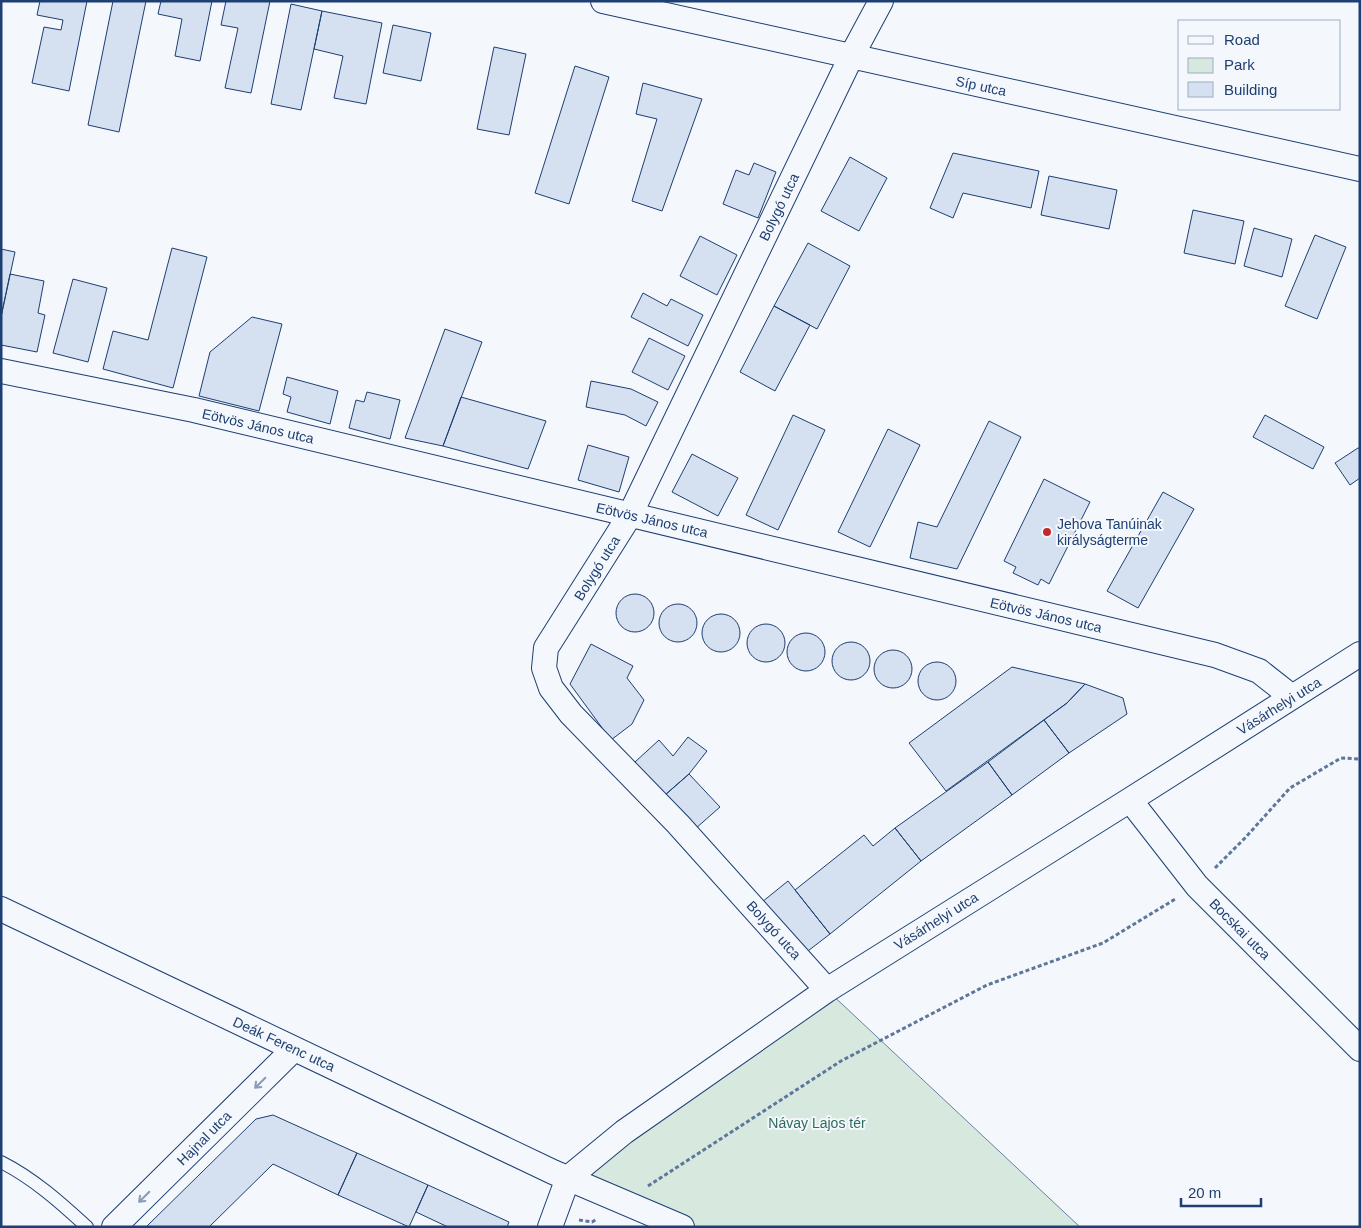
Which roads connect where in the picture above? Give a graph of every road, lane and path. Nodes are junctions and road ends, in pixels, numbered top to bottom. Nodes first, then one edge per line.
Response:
1 (603, 1) edge
2 (881, 1) edge
3 (851, 58) junction
4 (1360, 169) edge
5 (1, 372) edge
6 (630, 515) junction
7 (1360, 654) edge
8 (1292, 697) junction
9 (1360, 758) edge
10 (1130, 800) junction
11 (1197, 886) junction
12 (1, 909) edge
13 (827, 990) junction
14 (294, 1048) junction
15 (1360, 1049) edge
16 (1, 1162) edge
17 (568, 1178) junction
18 (623, 1202) junction
19 (552, 1220) edge
20 (87, 1227) edge
21 (114, 1227) edge
22 (682, 1227) edge

1 - 3 street, Síp utca
2 - 3 street, Bolygó utca
3 - 4 street, Síp utca
3 - 6 street, Bolygó utca
5 - 6 street, Eötvös János utca
6 - 8 street, Eötvös János utca
6 - 13 street, Bolygó utca
7 - 8 street, Vásárhelyi utca
8 - 10 street, Vásárhelyi utca
9 - 11 path
10 - 11 street, Bocskai utca
10 - 13 street, Vásárhelyi utca
11 - 15 street, Bocskai utca
11 - 18 path
12 - 14 street, Deák Ferenc utca
13 - 17 street, Vásárhelyi utca
14 - 17 street, Deák Ferenc utca
14 -> 21 street, Hajnal utca
16 - 20 lane
17 - 18 street
17 - 19 street
18 - 19 path
18 - 22 street

